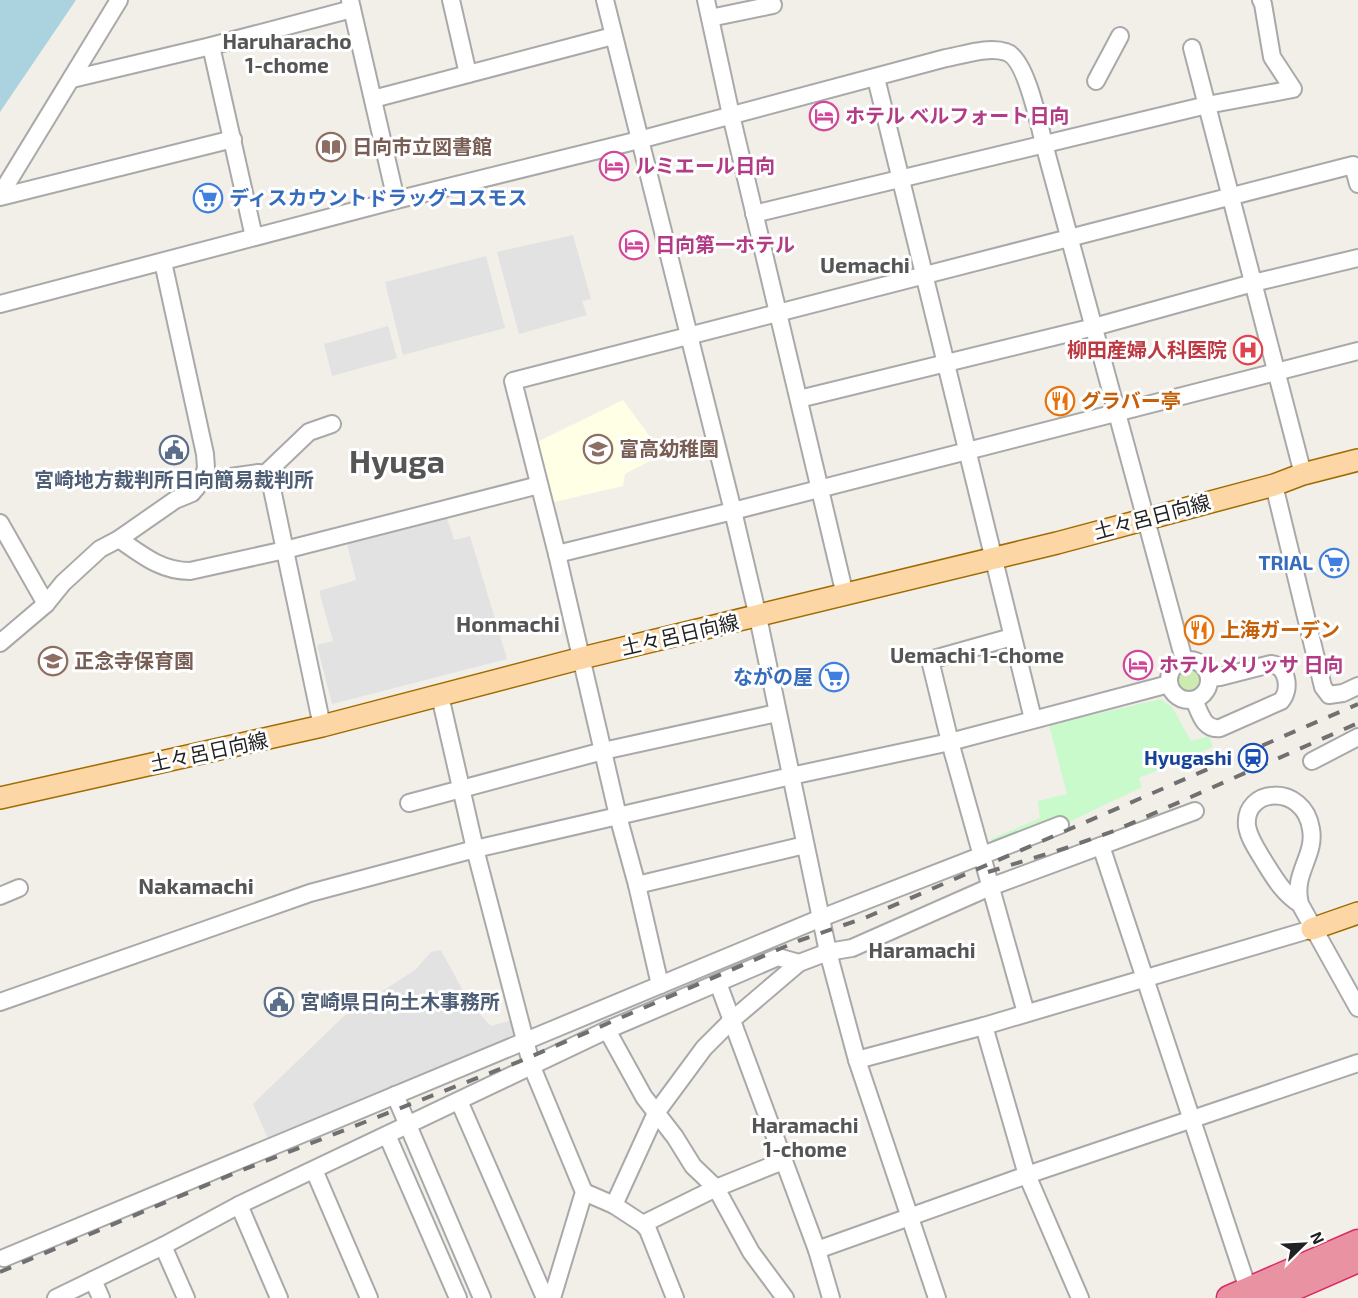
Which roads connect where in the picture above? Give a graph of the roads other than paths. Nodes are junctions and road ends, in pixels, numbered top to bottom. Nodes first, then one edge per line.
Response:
1 (119, 0) edge
2 (451, 0) edge
3 (605, 0) edge
4 (706, 0) edge
5 (1261, 0) edge
6 (351, 4) edge
7 (773, 5) dead end
8 (710, 18) junction
9 (613, 36) junction
10 (1120, 36) dead end
11 (211, 46) junction
12 (1192, 48) dead end
13 (468, 74) junction
14 (876, 78) junction
15 (72, 79) junction
16 (1096, 81) dead end
17 (373, 99) junction
18 (1207, 105) junction
19 (731, 115) junction
20 (233, 139) junction
21 (639, 140) junction
22 (1044, 144) junction
23 (900, 178) junction
24 (1358, 184) edge
25 (0, 196) edge
26 (1230, 196) junction
27 (396, 200) junction
28 (754, 214) junction
29 (254, 237) junction
30 (1070, 237) junction
31 (1358, 258) edge
32 (163, 262) junction
33 (924, 275) junction
34 (1253, 283) junction
35 (0, 304) edge
36 (778, 313) junction
37 (1094, 327) junction
38 (688, 336) junction
39 (1358, 351) edge
40 (945, 364) junction
41 (1276, 372) junction
42 (799, 399) junction
43 (1117, 412) junction
44 (332, 424) dead end
45 (966, 450) junction
46 (1358, 460) edge
47 (265, 474) junction
48 (1303, 474) junction
49 (202, 481) junction
50 (539, 485) junction
51 (1274, 485) junction
52 (820, 487) junction
53 (733, 511) junction
54 (1146, 518) junction
55 (0, 523) edge
56 (119, 538) junction
57 (285, 550) junction
58 (557, 554) junction
59 (993, 559) junction
60 (845, 595) junction
61 (46, 604) junction
62 (758, 617) junction
63 (1012, 637) junction
64 (0, 643) edge
65 (582, 658) junction
66 (1184, 660) junction
67 (1209, 678) junction
68 (1168, 684) junction
69 (1358, 686) edge
70 (440, 696) junction
71 (1194, 699) junction
72 (777, 713) junction
73 (1033, 719) junction
74 (322, 726) junction
75 (1358, 737) edge
76 (950, 742) junction
77 (603, 751) junction
78 (1311, 761) dead end
79 (790, 776) junction
80 (461, 790) junction
81 (0, 798) edge
82 (409, 802) dead end
83 (1195, 811) dead end
84 (618, 816) junction
85 (1060, 825) dead end
86 (805, 845) junction
87 (1101, 846) junction
88 (475, 849) junction
89 (981, 855) junction
90 (638, 885) junction
91 (990, 887) junction
92 (19, 888) dead end
93 (0, 896) edge
94 (1300, 904) junction
95 (1358, 913) edge
96 (821, 918) junction
97 (1312, 928) junction
98 (828, 952) junction
99 (799, 963) junction
100 (1144, 978) junction
101 (718, 983) junction
102 (660, 985) junction
103 (0, 1002) edge
104 (1358, 1008) edge
105 (1026, 1013) junction
106 (732, 1020) junction
107 (984, 1026) junction
108 (607, 1030) junction
109 (525, 1041) junction
110 (857, 1060) junction
111 (1358, 1063) edge
112 (532, 1067) junction
113 (395, 1095) junction
114 (459, 1101) junction
115 (656, 1113) junction
116 (1192, 1119) junction
117 (408, 1126) junction
118 (387, 1135) junction
119 (783, 1161) junction
120 (314, 1170) junction
121 (1027, 1175) junction
122 (716, 1188) junction
123 (584, 1192) junction
124 (239, 1205) junction
125 (614, 1205) junction
126 (910, 1218) junction
127 (643, 1224) junction
128 (1358, 1242) edge
129 (163, 1246) junction
130 (818, 1250) junction
131 (4, 1258) dead end
132 (1358, 1260) edge
133 (93, 1280) junction
134 (1242, 1295) edge
135 (56, 1298) edge
136 (101, 1298) edge
137 (186, 1298) edge
138 (279, 1298) edge
139 (369, 1298) edge
140 (458, 1298) edge
141 (482, 1298) edge
142 (545, 1298) edge
143 (552, 1298) edge
144 (675, 1298) edge
145 (785, 1298) edge
146 (831, 1298) edge
147 (938, 1298) edge
148 (1080, 1298) edge
149 (1271, 1298) edge

1 - 15 street
2 - 13 street
3 - 9 street
4 - 8 street
5 - 18 street
6 - 11 street
6 - 17 street
7 - 8 street
8 - 19 street
9 - 13 street
9 - 21 street
10 - 16 street
11 - 15 street
11 - 20 street
12 - 18 street
13 - 17 street
14 - 19 street
14 - 22 street
14 - 23 street
15 - 25 street
17 - 27 street
18 - 22 street
18 - 26 street
19 - 21 street
19 - 28 street
20 - 25 street
20 - 29 street
21 - 27 street
21 - 38 street
22 - 23 street
22 - 30 street
23 - 28 street
23 - 33 street
24 - 26 street
26 - 30 street
26 - 34 street
27 - 29 street
28 - 36 street
29 - 32 street
30 - 33 street
30 - 37 street
31 - 34 street
32 - 35 street
32 - 49 street
33 - 36 street
33 - 40 street
34 - 37 street
34 - 41 street
36 - 38 street
36 - 42 street
37 - 40 street
37 - 43 street
38 - 50 street
38 - 53 street
39 - 41 street
40 - 42 street
40 - 45 street
41 - 43 street
41 - 48 street
42 - 52 street
43 - 45 street
43 - 54 street
44 - 47 street
45 - 52 street
45 - 59 street
46 - 48 main road, 土々呂日向線
47 - 49 street
47 - 57 street
48 - 51 main road, 土々呂日向線
49 - 56 street
50 - 57 street
50 - 58 street
51 - 54 main road, 土々呂日向線
51 - 69 street
52 - 53 street
52 - 60 street
53 - 58 street
53 - 62 street
54 - 59 main road, 土々呂日向線
54 - 66 street
55 - 61 street
56 - 57 street
56 - 61 street
57 - 74 street
58 - 65 street
59 - 60 main road, 土々呂日向線
59 - 63 street
60 - 62 main road, 土々呂日向線
61 - 64 street
62 - 65 main road, 土々呂日向線
62 - 72 street
63 - 73 street
63 - 76 street
65 - 70 main road, 土々呂日向線
65 - 77 street
66 - 67 street
66 - 68 street
67 - 71 street
67 - 71 street
68 - 71 street
68 - 73 street
70 - 74 main road, 土々呂日向線
70 - 80 street
72 - 77 street
72 - 79 street
73 - 76 street
74 - 81 main road, 土々呂日向線
75 - 78 street
76 - 79 street
76 - 89 street
77 - 80 street
77 - 84 street
79 - 84 street
79 - 86 street
80 - 82 street
80 - 88 street
83 - 87 street
84 - 88 street
84 - 90 street
85 - 89 street
86 - 90 street
86 - 96 street
87 - 91 street
87 - 100 street
88 - 103 street
88 - 109 street
89 - 91 street
89 - 96 street
90 - 102 street
91 - 98 street
91 - 105 street
92 - 93 street
94 - 94 street
94 - 97 street
95 - 97 main road
96 - 98 street
96 - 102 street
97 - 100 street
97 - 104 street
98 - 99 street
98 - 110 street
99 - 101 street
99 - 106 street
100 - 105 street
100 - 116 street
101 - 106 street
101 - 108 street
102 - 109 street
105 - 107 street
106 - 115 street
106 - 119 street
107 - 110 street
107 - 121 street
108 - 112 street
108 - 115 street
109 - 112 street
109 - 113 street
110 - 126 street
111 - 116 street
112 - 114 street
112 - 123 street
113 - 117 street
113 - 131 street
114 - 117 street
114 - 142 street
115 - 122 street
115 - 125 street
116 - 121 street
116 - 134 street
117 - 118 street
117 - 141 street
118 - 120 street
118 - 140 street
119 - 122 street
119 - 130 street
120 - 124 street
120 - 139 street
121 - 126 street
121 - 148 street
122 - 127 street
122 - 145 street
123 - 125 street
123 - 143 street
124 - 129 street
124 - 138 street
125 - 127 street
126 - 130 street
126 - 147 street
127 - 144 street
128 - 134 highway
129 - 133 street
129 - 137 street
130 - 146 street
132 - 149 highway
133 - 135 street
133 - 136 street

